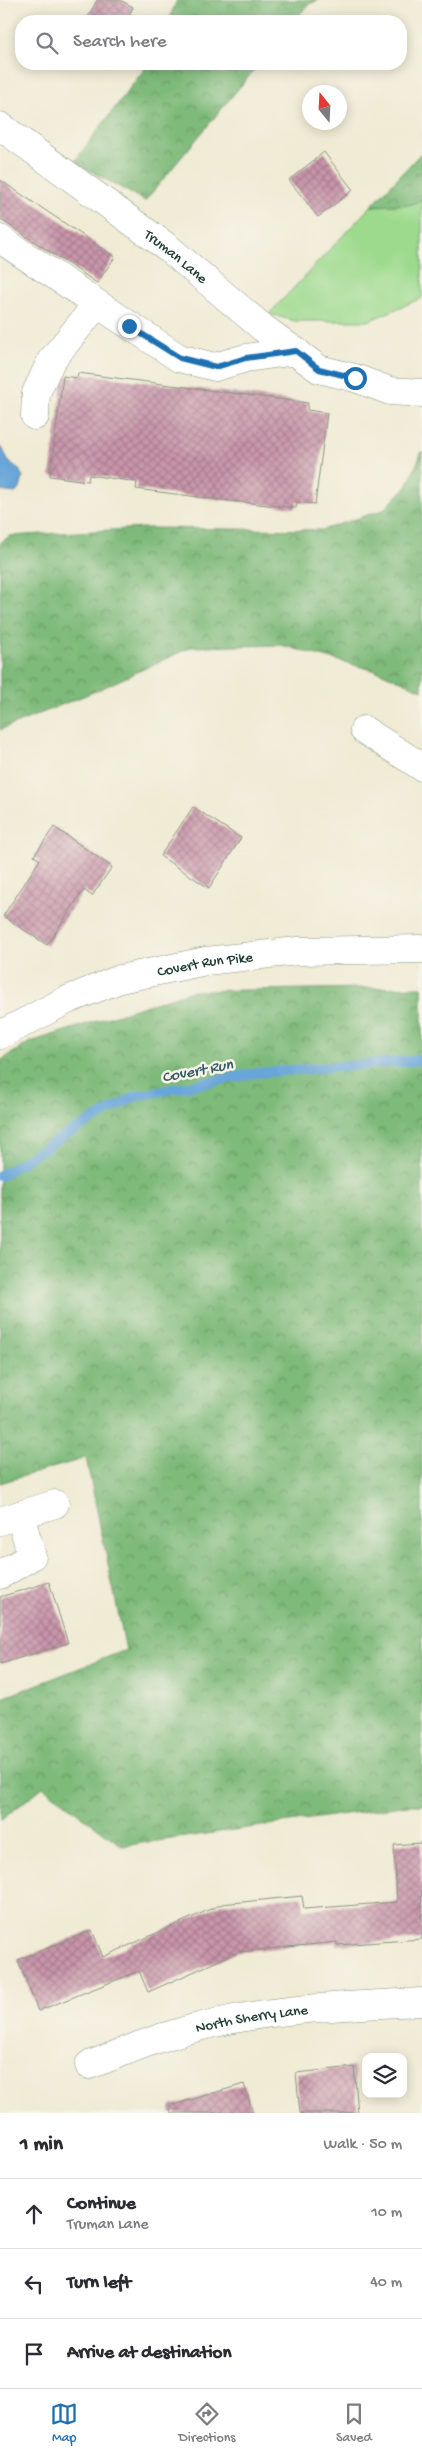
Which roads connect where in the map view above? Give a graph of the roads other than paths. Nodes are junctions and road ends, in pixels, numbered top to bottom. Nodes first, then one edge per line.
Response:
1 (0, 126) edge
2 (0, 239) edge
3 (97, 304) junction
4 (296, 351) junction
5 (422, 393) edge
6 (34, 416) dead end
7 (364, 730) dead end
8 (422, 767) edge
9 (422, 950) edge
10 (0, 1035) edge
11 (55, 1504) dead end
12 (10, 1518) edge
13 (0, 1575) edge
14 (422, 2002) edge
15 (89, 2065) dead end

1 - 4 street, Truman Lane
2 - 3 street
3 - 4 street
3 - 6 street
4 - 5 street, Truman Lane
7 - 8 street
9 - 10 street, Covert Run Pike
11 - 12 street
12 - 13 street
14 - 15 street, North Sherry Lane

